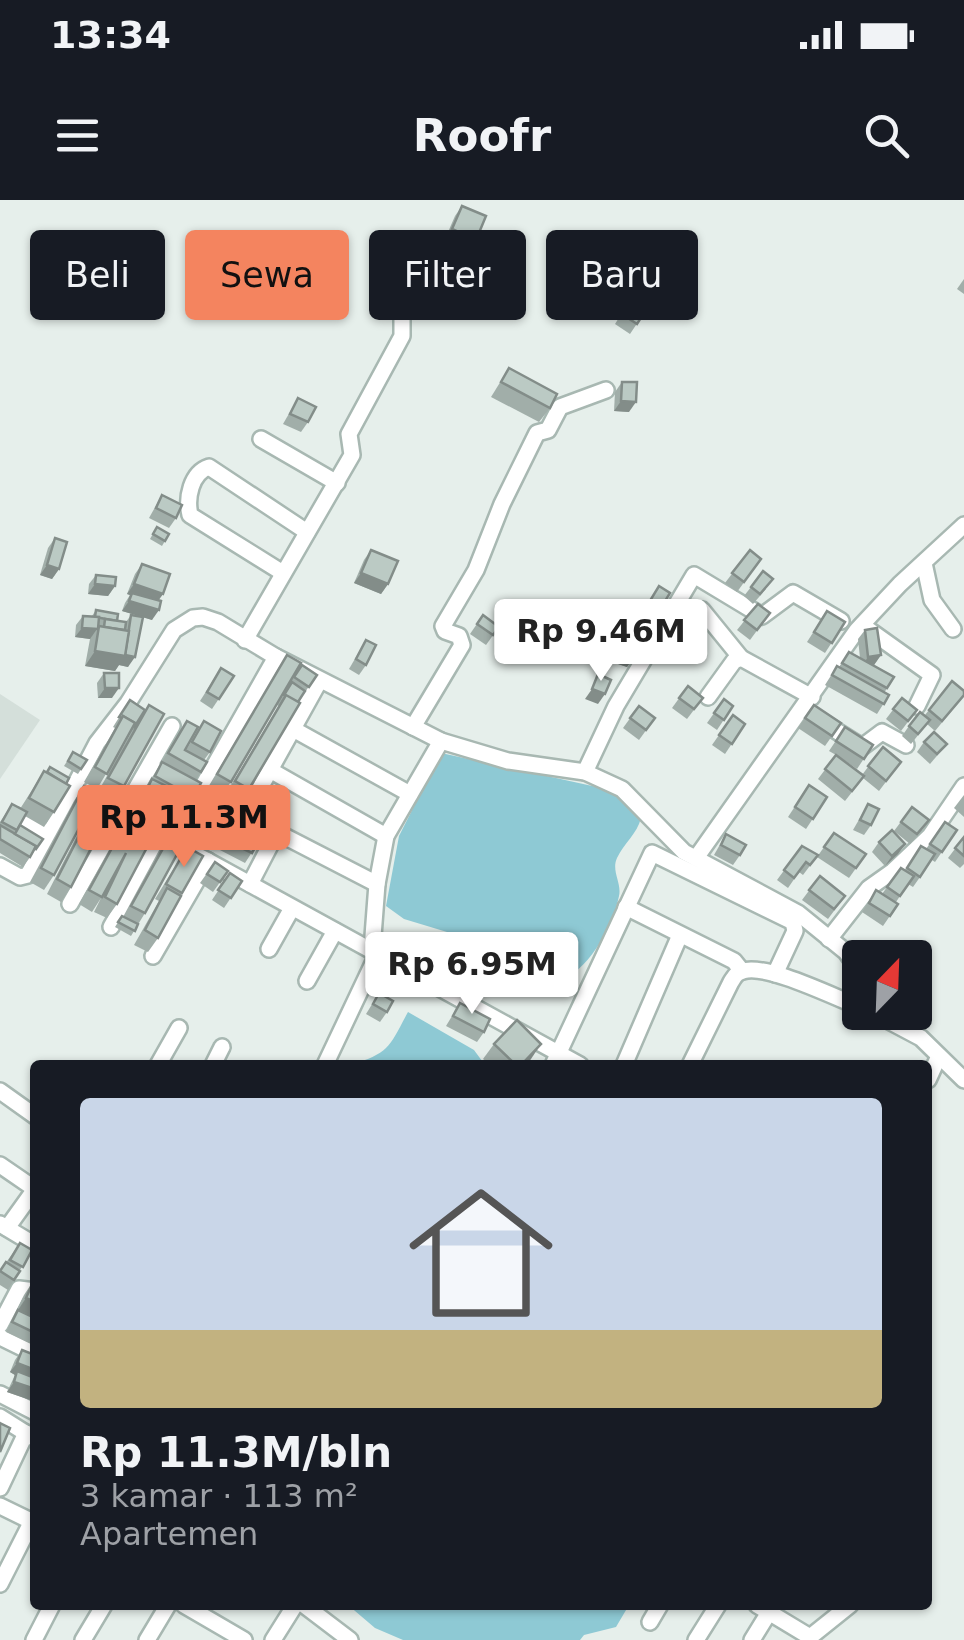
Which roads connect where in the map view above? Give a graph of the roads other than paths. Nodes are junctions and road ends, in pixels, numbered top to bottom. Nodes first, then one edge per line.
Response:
1 (403, 320) edge
2 (606, 390) dead end
3 (262, 439) dead end
4 (337, 484) junction
5 (964, 525) edge
6 (307, 532) junction
7 (924, 563) junction
8 (283, 573) junction
9 (702, 610) dead end
10 (860, 628) junction
11 (953, 629) dead end
12 (245, 640) junction
13 (276, 658) junction
14 (740, 658) junction
15 (320, 680) junction
16 (708, 697) dead end
17 (808, 703) junction
18 (917, 706) edge
19 (172, 726) dead end
20 (414, 726) junction
21 (293, 729) junction
22 (442, 740) junction
23 (906, 745) dead end
24 (150, 766) junction
25 (270, 770) junction
26 (585, 772) junction
27 (72, 784) junction
28 (964, 786) edge
29 (200, 791) junction
30 (410, 794) junction
31 (16, 816) edge
32 (244, 816) junction
33 (121, 817) junction
34 (277, 832) junction
35 (50, 834) junction
36 (386, 836) junction
37 (162, 838) junction
38 (696, 858) junction
39 (208, 862) junction
40 (0, 866) edge
41 (250, 884) junction
42 (377, 884) junction
43 (70, 904) dead end
44 (292, 908) junction
45 (626, 908) junction
46 (111, 927) dead end
47 (334, 931) junction
48 (680, 935) junction
49 (829, 939) junction
50 (270, 949) dead end
51 (842, 949) edge
52 (375, 952) junction
53 (153, 956) dead end
54 (742, 971) junction
55 (774, 974) junction
56 (307, 981) dead end
57 (842, 1000) edge
58 (179, 1028) dead end
59 (906, 1030) edge
60 (222, 1046) dead end
61 (938, 1056) junction
62 (556, 1059) edge
63 (161, 1060) edge
64 (215, 1060) edge
65 (327, 1060) edge
66 (626, 1060) edge
67 (692, 1060) edge
68 (932, 1070) edge
69 (964, 1080) edge
70 (0, 1091) edge
71 (30, 1112) edge
72 (0, 1165) edge
73 (30, 1186) edge
74 (30, 1195) edge
75 (3, 1226) edge
76 (30, 1242) edge
77 (30, 1290) edge
78 (0, 1325) edge
79 (0, 1337) edge
80 (30, 1352) edge
81 (0, 1394) edge
82 (30, 1409) edge
83 (0, 1417) edge
84 (30, 1436) edge
85 (0, 1488) edge
86 (0, 1506) edge
87 (30, 1521) edge
88 (30, 1528) edge
89 (0, 1584) edge
90 (49, 1610) edge
91 (101, 1610) edge
92 (165, 1610) edge
93 (190, 1610) edge
94 (292, 1610) edge
95 (311, 1610) edge
96 (657, 1610) edge
97 (715, 1610) edge
98 (763, 1610) edge
99 (844, 1610) edge
100 (650, 1622) dead end
101 (216, 1633) edge
102 (809, 1638) edge
103 (34, 1640) edge
104 (83, 1640) edge
105 (147, 1640) edge
106 (244, 1640) edge
107 (273, 1640) edge
108 (350, 1640) edge
109 (696, 1640) edge
110 (752, 1640) edge

1 - 4 street
2 - 20 street
3 - 4 street
4 - 6 street
5 - 7 street
6 - 8 street
6 - 8 street
7 - 10 street
7 - 11 street
8 - 12 street
9 - 14 street
10 - 17 street
10 - 18 street
10 - 26 street
12 - 13 street
12 - 27 street
13 - 15 street
13 - 29 street
14 - 16 street
14 - 17 street
15 - 20 street
15 - 21 street
17 - 23 street
17 - 38 street
19 - 24 street
20 - 22 street
21 - 25 street
21 - 30 street
22 - 26 street
22 - 30 street
24 - 29 street
24 - 33 street
25 - 32 street
25 - 36 street
26 - 38 street
27 - 33 street
27 - 35 street
28 - 49 street
29 - 32 street
30 - 36 street
31 - 35 street
32 - 34 street
33 - 37 street
33 - 43 street
34 - 41 street
34 - 42 street
35 - 40 street
36 - 42 street
37 - 39 street
37 - 46 street
38 - 49 street
39 - 41 street
39 - 53 street
41 - 44 street
42 - 52 street
44 - 47 street
44 - 50 street
45 - 48 street
45 - 55 street
45 - 62 street
47 - 52 street
47 - 56 street
48 - 54 street
48 - 66 street
49 - 51 street
52 - 62 street
52 - 65 street
54 - 55 street
54 - 67 street
55 - 57 street
58 - 63 street
59 - 61 street
60 - 64 street
61 - 68 street
61 - 69 street
70 - 71 street
72 - 73 street
74 - 75 street
75 - 76 street
77 - 78 street
79 - 80 street
81 - 82 street
83 - 84 street
84 - 85 street
86 - 87 street
88 - 89 street
90 - 103 street
91 - 104 street
92 - 105 street
93 - 101 street
94 - 107 street
95 - 108 street
96 - 100 street
97 - 109 street
98 - 102 street
98 - 110 street
99 - 102 street
101 - 106 street

